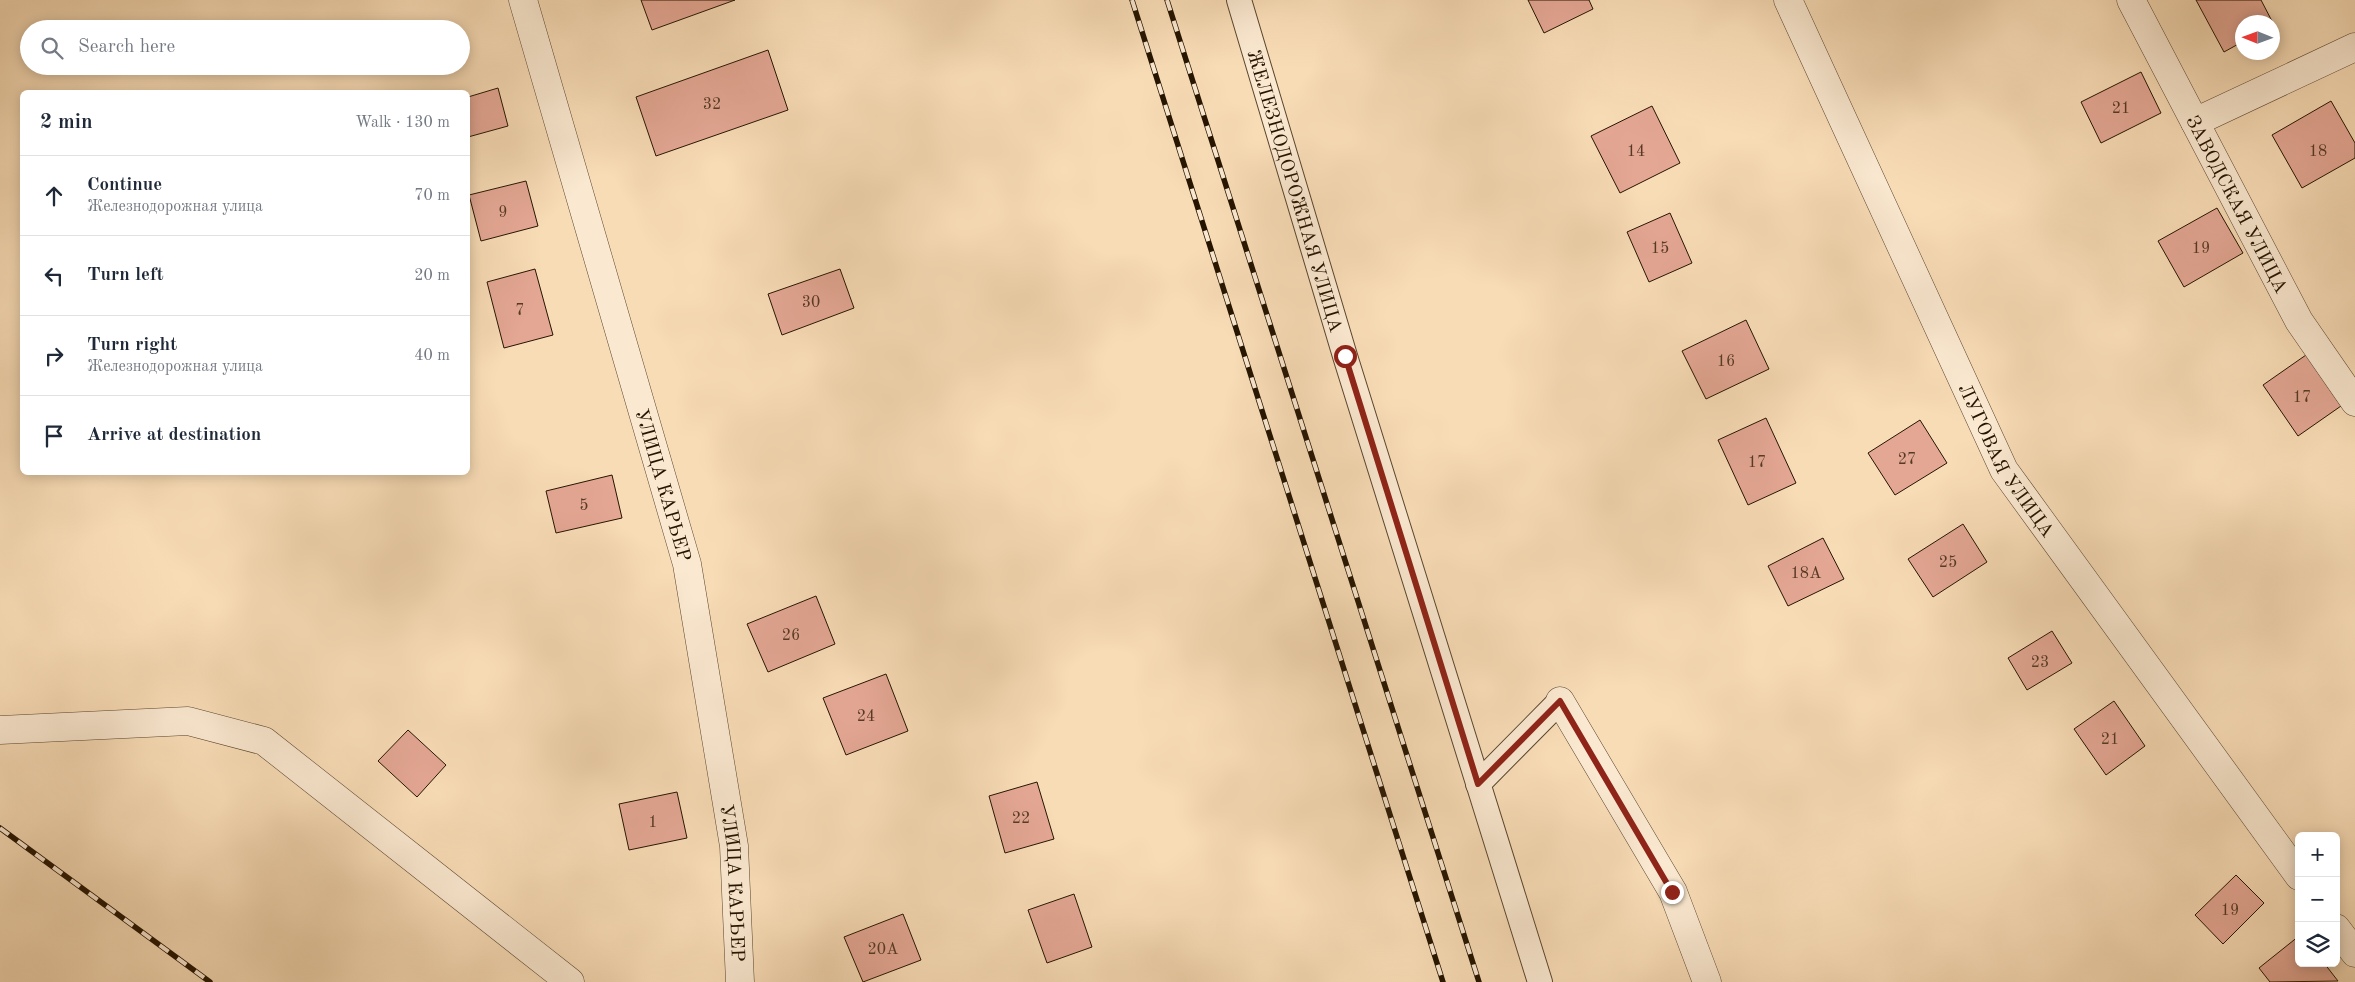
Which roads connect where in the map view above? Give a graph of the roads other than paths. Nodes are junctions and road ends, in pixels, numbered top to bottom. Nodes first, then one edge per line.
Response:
1 (523, 0) edge
2 (1239, 0) edge
3 (1788, 0) edge
4 (2131, 0) edge
5 (2355, 47) edge
6 (2195, 122) junction
7 (2355, 402) edge
8 (1560, 701) joint
9 (0, 730) edge
10 (1478, 784) junction
11 (2295, 870) edge
12 (2340, 933) edge
13 (2355, 953) edge
14 (570, 982) edge
15 (740, 982) edge
16 (1540, 982) edge
17 (1707, 982) edge

1 - 15 street, УЛИЦА КАРЬЕР
2 - 10 lane, ЖЕЛЕЗНОДОРОЖНАЯ УЛИЦА
3 - 11 street, ЛУГОВАЯ УЛИЦА
4 - 6 street, ЗАВОДСКАЯ УЛИЦА
5 - 6 street
6 - 7 street, ЗАВОДСКАЯ УЛИЦА
8 - 10 lane
8 - 17 street
9 - 14 street
10 - 16 lane, ЖЕЛЕЗНОДОРОЖНАЯ УЛИЦА
12 - 13 street

